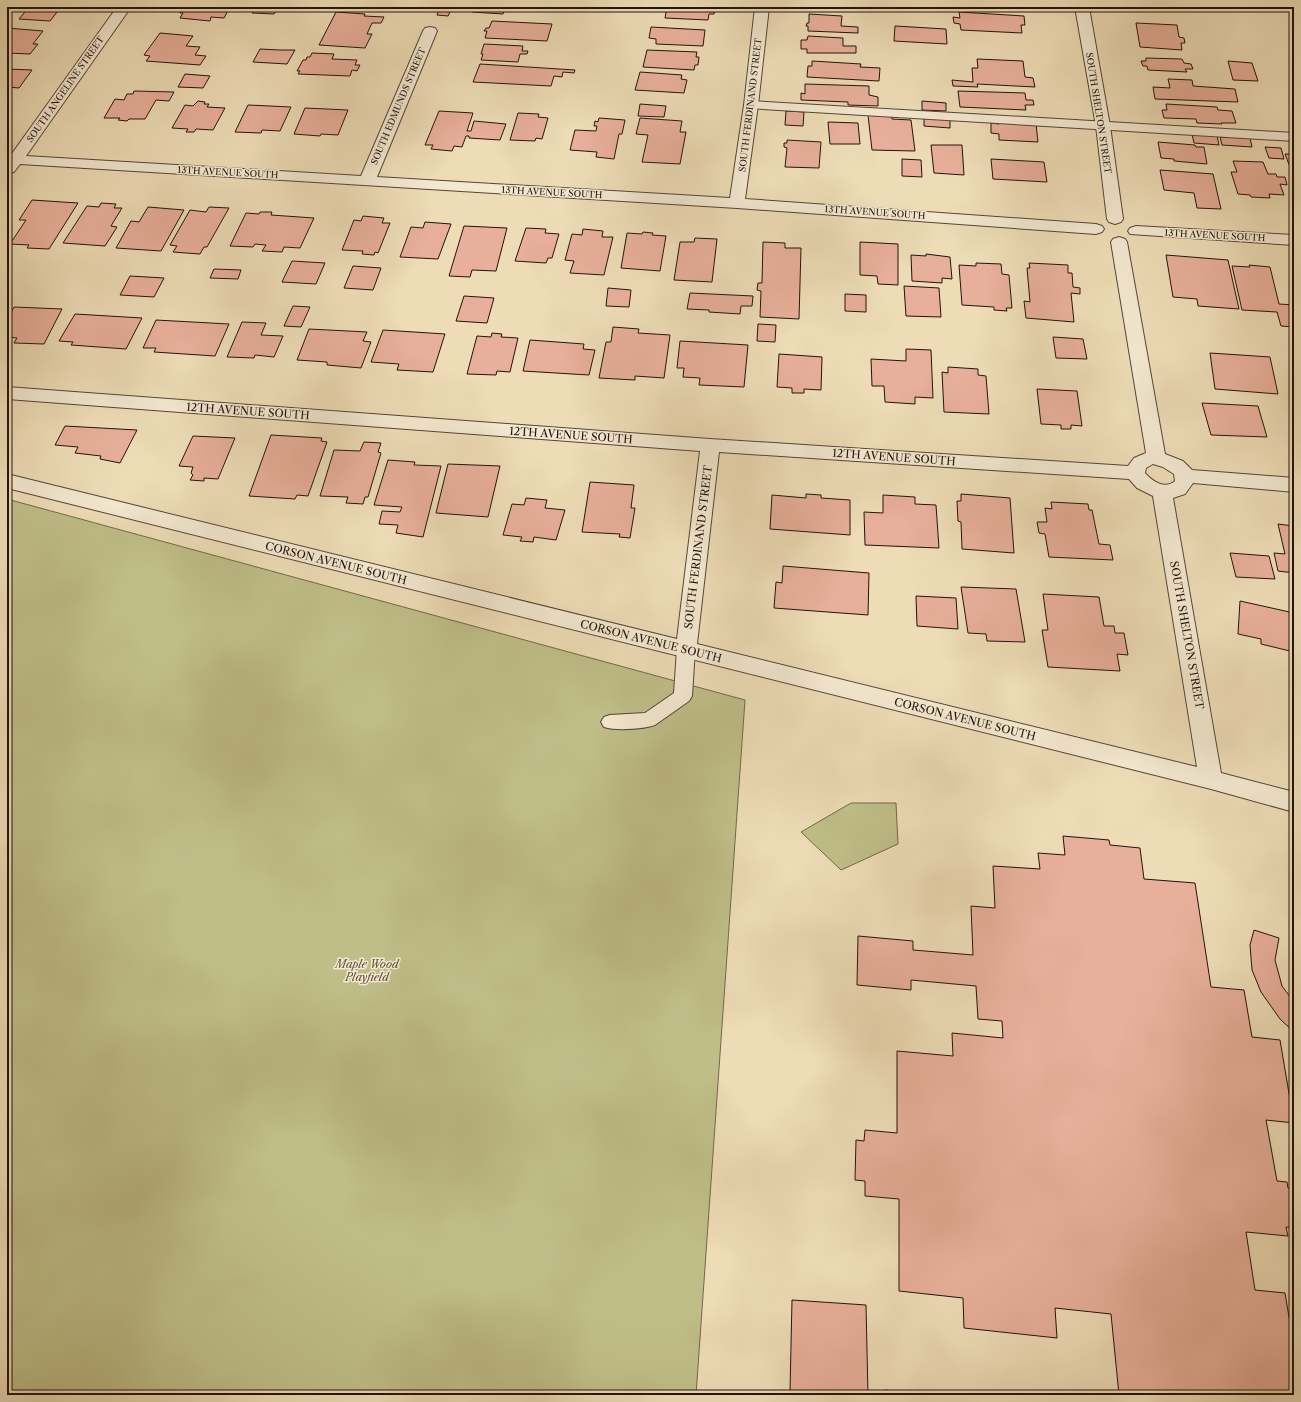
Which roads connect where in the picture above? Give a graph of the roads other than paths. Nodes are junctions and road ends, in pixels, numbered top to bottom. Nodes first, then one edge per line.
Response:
1 (124, 7) edge
2 (762, 7) edge
3 (1082, 7) edge
4 (430, 30) dead end
5 (751, 105) junction
6 (1103, 126) junction
7 (1294, 137) edge
8 (10, 163) edge
9 (367, 181) junction
10 (737, 202) junction
11 (1115, 219) junction
12 (1096, 229) junction
13 (1136, 231) junction
14 (1294, 240) edge
15 (1119, 242) junction
16 (7, 393) edge
17 (710, 445) junction
18 (1156, 458) junction
19 (1135, 473) junction
20 (1184, 476) junction
21 (7, 481) edge
22 (1294, 485) edge
23 (1162, 491) junction
24 (686, 649) junction
25 (610, 722) dead end
26 (1212, 780) junction
27 (1294, 802) edge

1 - 8 street, SOUTH ANGELINE STREET
2 - 5 street, SOUTH FERDINAND STREET
3 - 6 street, SOUTH SHELTON STREET
4 - 9 street, SOUTH EDMUNDS STREET
5 - 6 lane
5 - 10 street, SOUTH FERDINAND STREET
6 - 7 lane
6 - 11 street, SOUTH SHELTON STREET
8 - 9 street, 13TH AVENUE SOUTH
9 - 10 street, 13TH AVENUE SOUTH
10 - 12 street, 13TH AVENUE SOUTH
11 - 12 street
11 - 13 street
12 - 15 street
13 - 14 street, 13TH AVENUE SOUTH
13 - 15 street
15 - 18 street
16 - 17 street, 12TH AVENUE SOUTH
17 - 19 street, 12TH AVENUE SOUTH
17 - 24 street, SOUTH FERDINAND STREET
18 - 19 street
18 - 20 street
19 - 23 street
20 - 22 street
20 - 23 street
21 - 24 street, CORSON AVENUE SOUTH
23 - 26 street, SOUTH SHELTON STREET
24 - 25 lane
24 - 26 street, CORSON AVENUE SOUTH
26 - 27 street, CORSON AVENUE SOUTH

